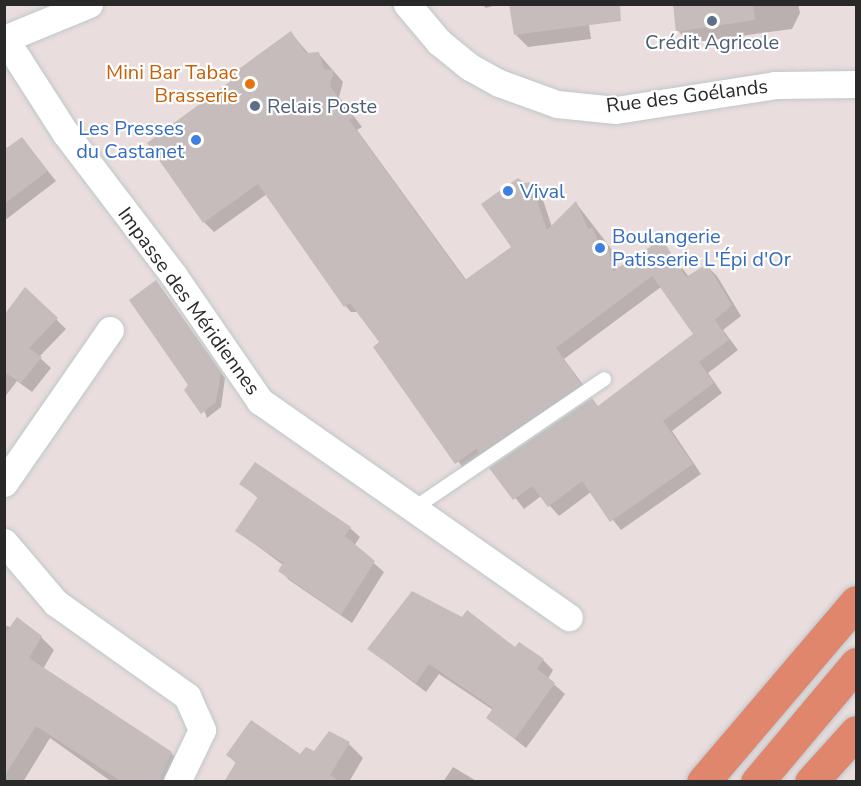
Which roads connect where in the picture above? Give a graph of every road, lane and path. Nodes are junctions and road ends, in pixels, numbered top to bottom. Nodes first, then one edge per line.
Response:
1 (89, 4) edge
2 (407, 4) edge
3 (5, 39) edge
4 (856, 84) edge
5 (110, 330) dead end
6 (604, 379) dead end
7 (4, 483) edge
8 (413, 509) junction
9 (4, 542) edge
10 (856, 602) edge
11 (569, 617) dead end
12 (856, 664) edge
13 (856, 732) edge
14 (177, 782) edge
15 (703, 782) edge
16 (757, 782) edge
17 (811, 782) edge

1 - 3 street
2 - 4 street, Rue des Goélands
3 - 8 street, Impasse des Méridiennes
5 - 7 street
6 - 8 lane
8 - 11 street, Impasse des Méridiennes
9 - 14 street
10 - 15 main road
12 - 16 main road
13 - 17 main road

